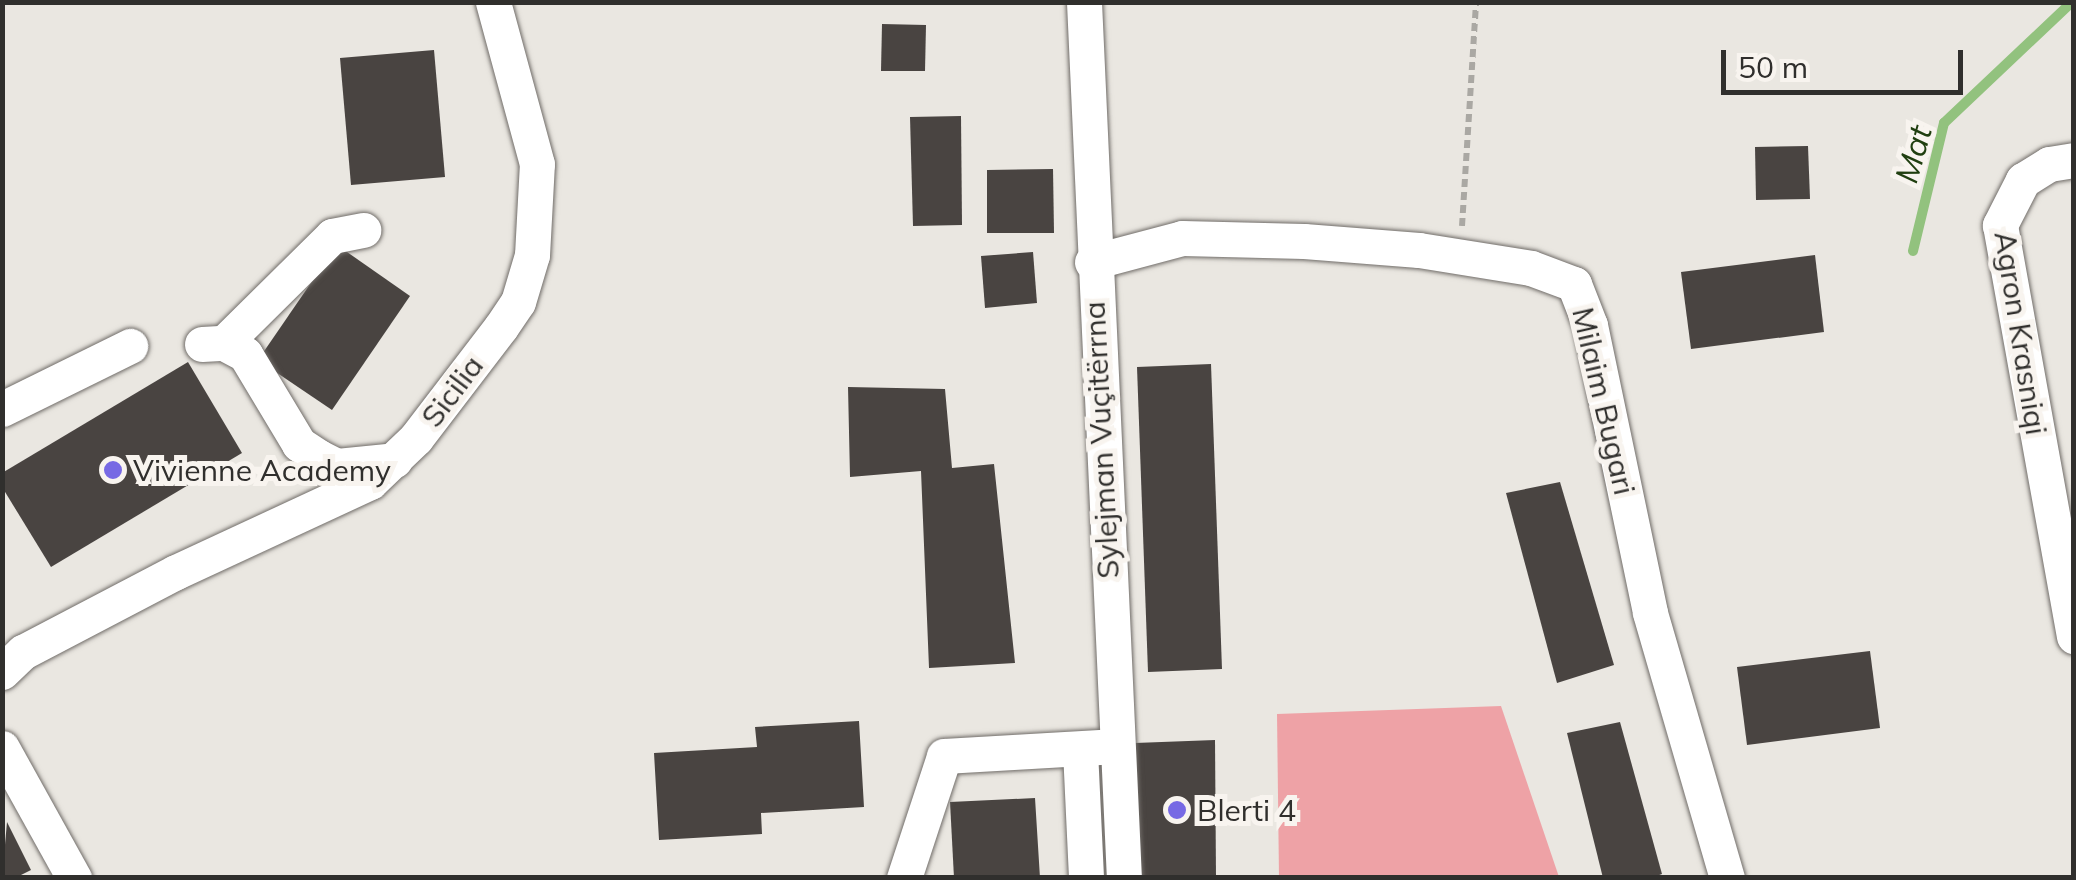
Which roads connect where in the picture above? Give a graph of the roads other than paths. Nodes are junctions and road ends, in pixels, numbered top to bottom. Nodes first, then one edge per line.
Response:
1 (493, 2) edge
2 (1084, 2) edge
3 (2074, 160) edge
4 (364, 230) dead end
5 (1092, 262) junction
6 (130, 346) dead end
7 (2, 409) edge
8 (396, 460) junction
9 (2060, 486) edge
10 (2074, 636) edge
11 (2, 672) edge
12 (1117, 746) junction
13 (2, 748) edge
14 (1080, 750) junction
15 (74, 878) edge
16 (904, 878) edge
17 (1086, 878) edge
18 (1124, 878) edge
19 (1727, 878) edge

1 - 8 street, Sicilia
2 - 5 street, Sylejman Vuçitërrna
3 - 9 street, Agron Krasniqi
4 - 8 street
5 - 12 street, Sylejman Vuçitërrna
5 - 19 street, Milaim Bugari
6 - 7 street
8 - 11 street, Sicilia
9 - 10 street, Agron Krasniqi
12 - 14 street
12 - 18 street, Sylejman Vuçitërrna
13 - 15 street
14 - 16 street
14 - 17 street

